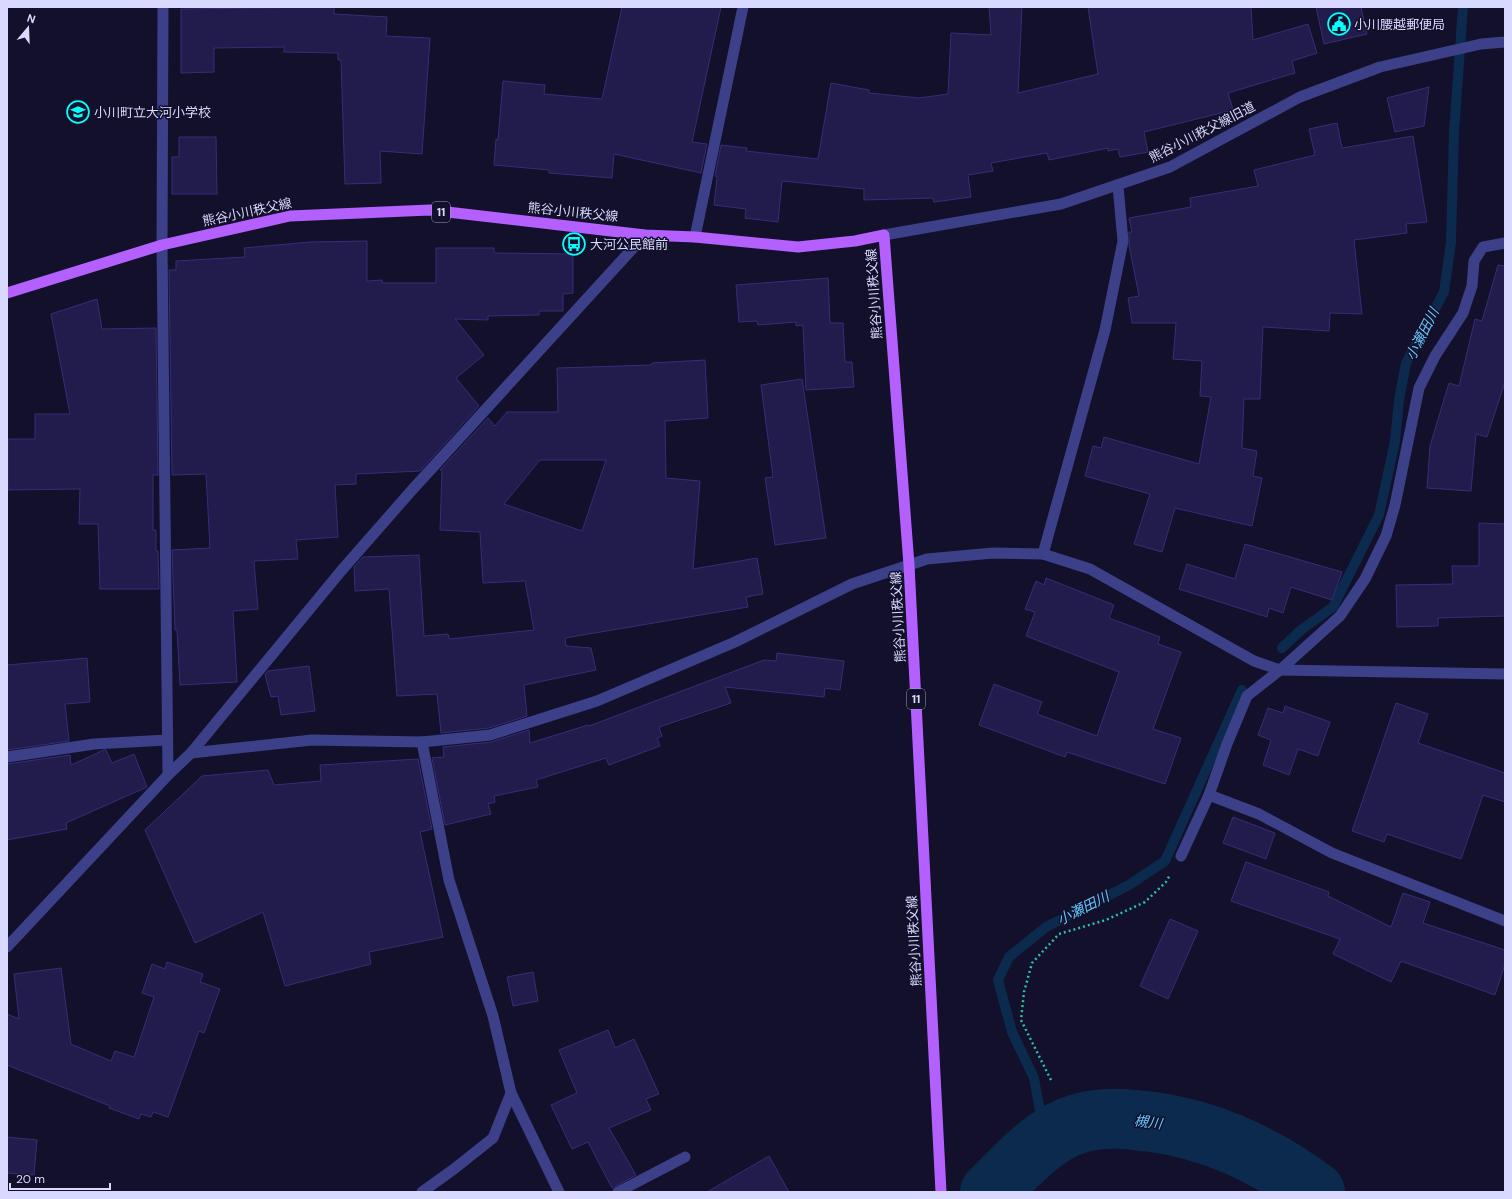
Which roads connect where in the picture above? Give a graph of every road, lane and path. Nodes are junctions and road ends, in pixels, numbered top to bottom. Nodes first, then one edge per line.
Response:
1 (163, 7) edge
2 (743, 7) edge
3 (1505, 42) edge
4 (1118, 186) junction
5 (645, 234) junction
6 (884, 235) junction
7 (695, 237) junction
8 (1505, 243) edge
9 (162, 245) junction
10 (8, 291) edge
11 (1043, 554) junction
12 (909, 565) junction
13 (1280, 670) junction
14 (1505, 674) edge
15 (167, 740) junction
16 (422, 742) junction
17 (191, 753) junction
18 (7, 757) edge
19 (168, 775) junction
20 (1209, 795) junction
21 (1181, 856) joint
22 (1505, 921) edge
23 (7, 947) edge
24 (1051, 1080) dead end
25 (511, 1093) junction
26 (685, 1157) dead end
27 (422, 1192) edge
28 (559, 1192) edge
29 (618, 1192) edge
30 (941, 1192) edge

1 - 9 street
2 - 7 street
3 - 4 street, 熊谷小川秩父線旧道
4 - 6 street, 熊谷小川秩父線旧道
4 - 11 street
5 - 7 main road, 熊谷小川秩父線 / 11
5 - 9 main road, 熊谷小川秩父線 / 11
5 - 17 street
6 - 7 main road, 熊谷小川秩父線 / 11
6 - 12 main road, 熊谷小川秩父線 / 11
8 - 13 street
9 - 10 main road, 熊谷小川秩父線 / 11
9 - 15 street
11 - 12 street
11 - 13 street
12 - 16 street
12 - 30 main road, 熊谷小川秩父線 / 11
13 - 14 street
13 - 20 street
15 - 18 street
15 - 19 street
16 - 17 street
16 - 25 street
17 - 19 street
19 - 23 street
20 - 21 street
20 - 22 street
21 - 24 path
25 - 27 street
25 - 28 street
26 - 29 street

